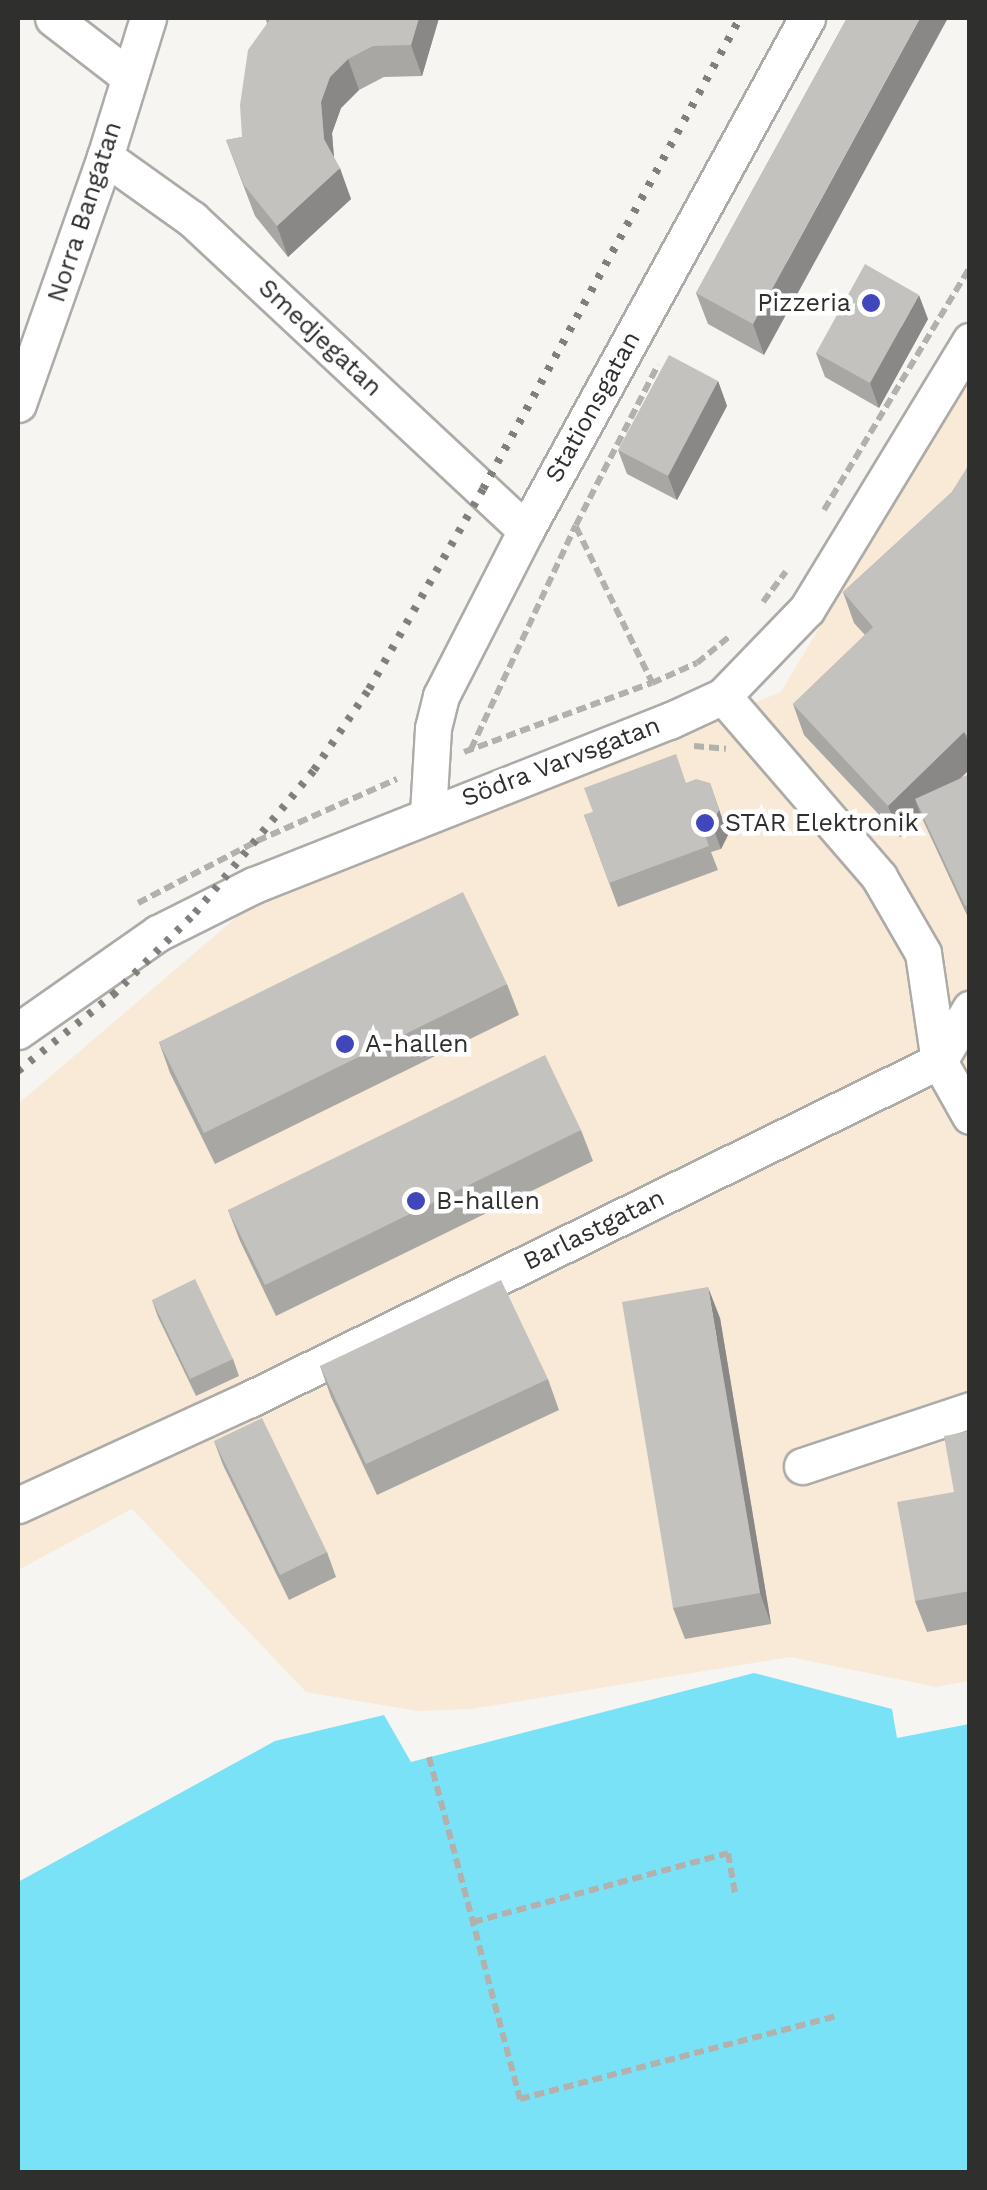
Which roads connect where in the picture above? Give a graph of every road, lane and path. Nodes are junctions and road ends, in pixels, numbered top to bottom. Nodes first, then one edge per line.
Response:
1 (52, 18) edge
2 (148, 18) edge
3 (807, 18) edge
4 (128, 76) junction
5 (105, 158) junction
6 (970, 267) edge
7 (970, 341) edge
8 (662, 359) edge
9 (18, 404) edge
10 (815, 525) dead end
11 (576, 526) junction
12 (526, 530) junction
13 (795, 558) dead end
14 (751, 614) dead end
15 (740, 626) dead end
16 (652, 684) junction
17 (723, 696) junction
18 (670, 721) junction
19 (470, 750) junction
20 (772, 753) junction
21 (430, 765) junction
22 (428, 813) junction
23 (125, 912) dead end
24 (970, 1008) edge
25 (18, 1031) edge
26 (938, 1061) junction
27 (970, 1116) edge
28 (970, 1410) edge
29 (802, 1466) dead end
30 (18, 1505) edge
31 (429, 1756) dead end
32 (735, 1893) dead end
33 (473, 1922) junction
34 (836, 2016) dead end

1 - 4 street
2 - 4 street, Norra Bangatan
3 - 12 street, Stationsgatan
4 - 5 street, Norra Bangatan
5 - 9 street, Norra Bangatan
5 - 12 street, Smedjegatan
6 - 10 path
7 - 17 street, Södra Varvsgatan
8 - 11 path
11 - 16 path
11 - 19 path
12 - 21 street, Stationsgatan
13 - 14 path
15 - 16 path
16 - 18 path
16 - 19 path
17 - 18 street, Södra Varvsgatan
17 - 20 street
18 - 20 path
18 - 22 street, Södra Varvsgatan
19 - 21 path
20 - 26 street
21 - 22 street, Stationsgatan
21 - 23 path
22 - 25 street, Södra Varvsgatan
24 - 26 street
26 - 27 street
26 - 30 street, Barlastgatan
28 - 29 street
31 - 33 path
32 - 33 path
33 - 34 path

